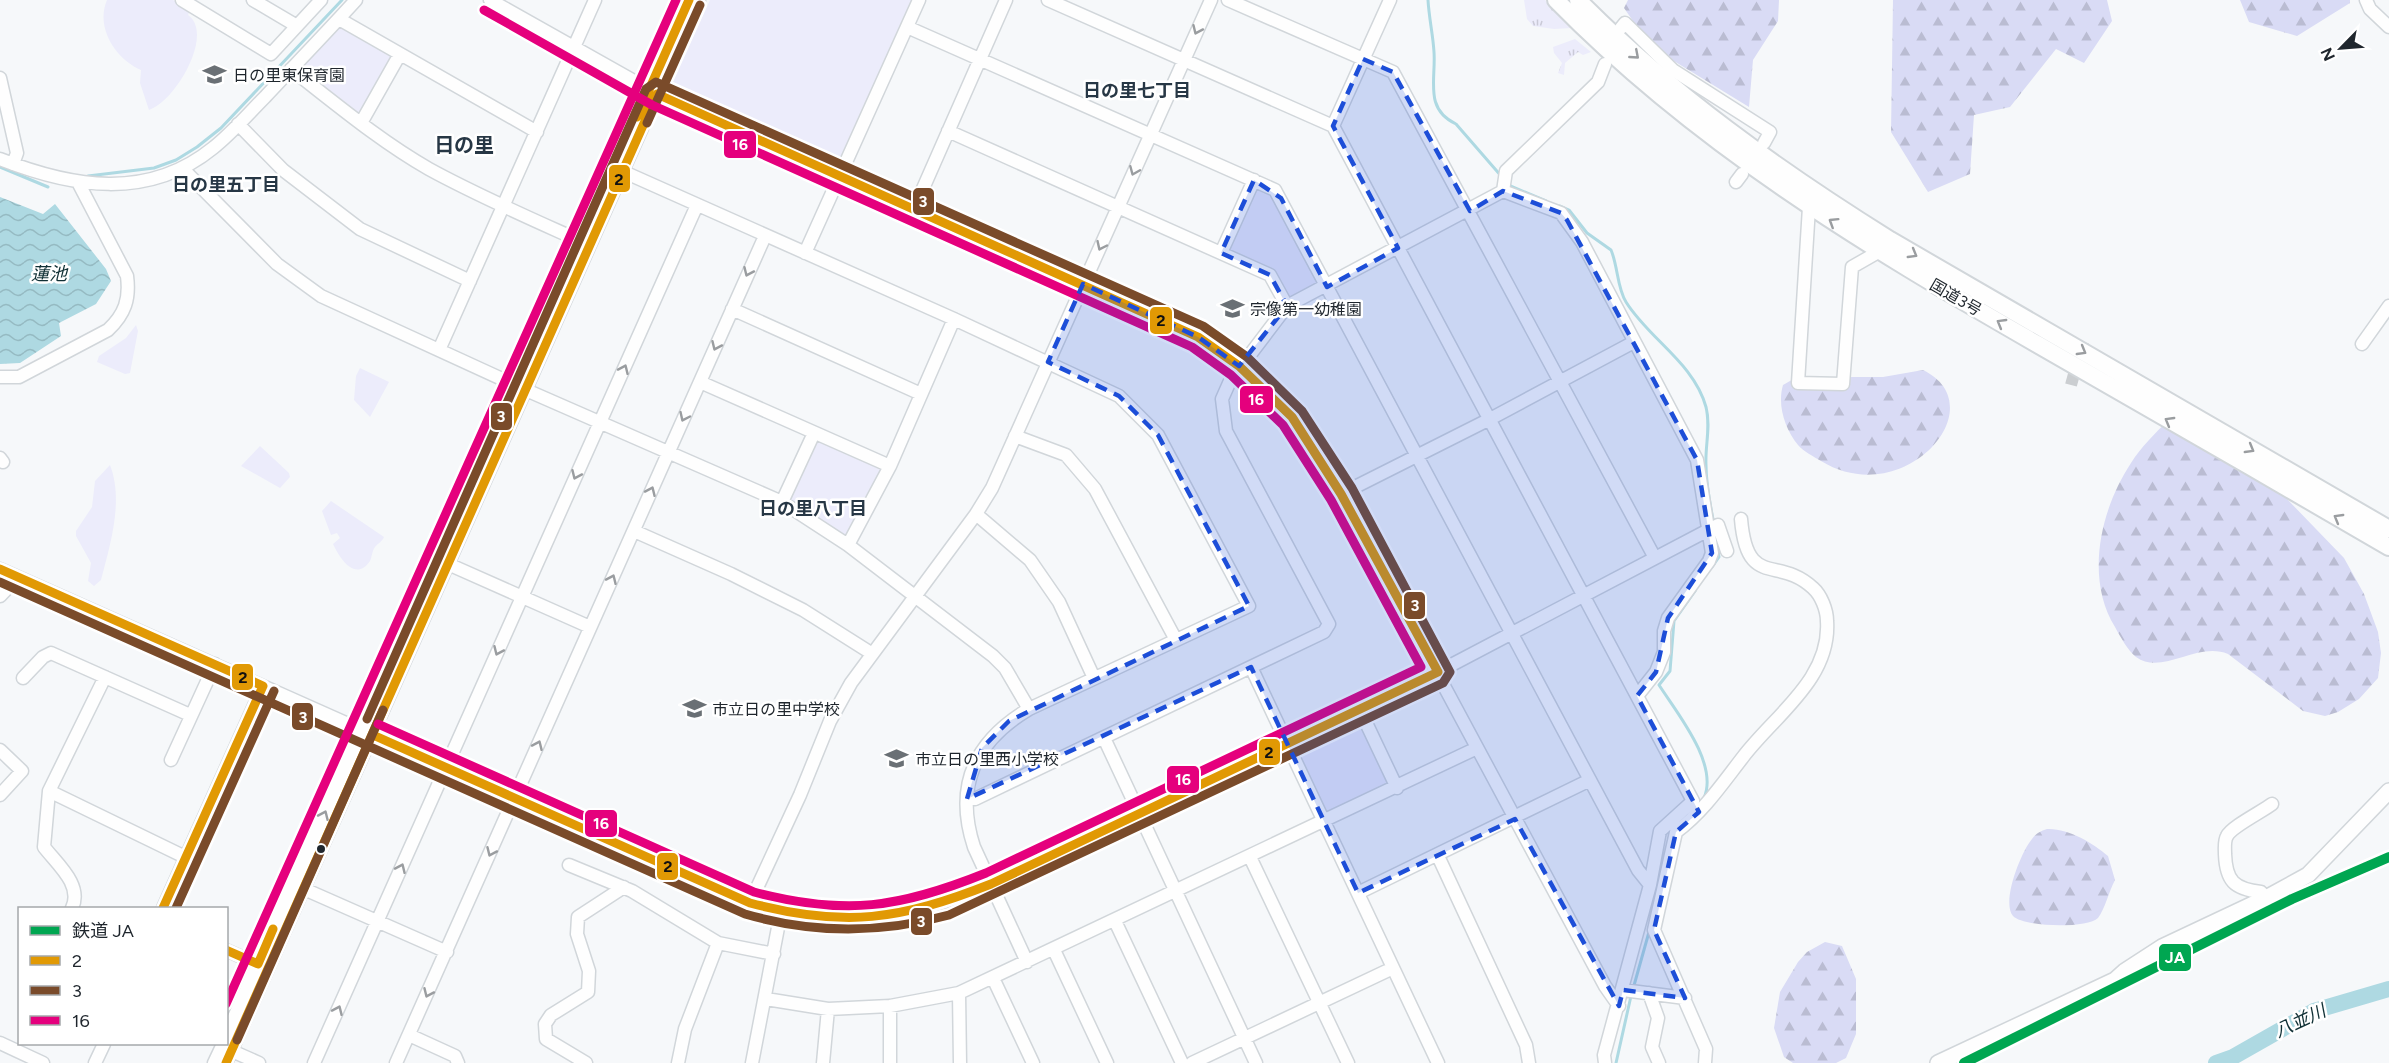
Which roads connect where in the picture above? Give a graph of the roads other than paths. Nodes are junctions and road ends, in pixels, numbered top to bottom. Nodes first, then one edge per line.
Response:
1 (182, 0) edge
2 (253, 0) edge
3 (321, 0) edge
4 (356, 0) edge
5 (490, 0) edge
6 (595, 0) edge
7 (689, 0) edge
8 (699, 0) edge
9 (919, 0) edge
10 (1006, 0) edge
11 (1048, 0) edge
12 (1211, 0) edge
13 (1228, 0) edge
14 (1390, 0) edge
15 (1556, 0) edge
16 (1578, 0) edge
17 (2366, 0) edge
18 (1588, 7) edge
19 (339, 19) junction
20 (297, 26) junction
21 (907, 27) junction
22 (2389, 27) edge
23 (1621, 28) dead end
24 (574, 47) junction
25 (400, 54) junction
26 (980, 58) junction
27 (1364, 59) junction
28 (1184, 61) junction
29 (1605, 64) dead end
30 (291, 69) junction
31 (0, 78) edge
32 (653, 92) junction
33 (361, 123) junction
34 (238, 124) junction
35 (1333, 126) junction
36 (948, 131) junction
37 (537, 132) junction
38 (1150, 134) junction
39 (1764, 143) dead end
40 (0, 159) edge
41 (13, 164) junction
42 (182, 168) junction
43 (624, 172) junction
44 (841, 176) junction
45 (1254, 180) junction
46 (79, 184) junction
47 (1503, 191) junction
48 (697, 205) junction
49 (503, 207) junction
50 (1809, 207) junction
51 (1119, 208) junction
52 (914, 209) junction
53 (1470, 211) junction
54 (765, 236) junction
55 (586, 243) junction
56 (1398, 248) junction
57 (1880, 251) junction
58 (1221, 253) junction
59 (805, 254) junction
60 (470, 281) junction
61 (1083, 284) junction
62 (1327, 286) junction
63 (1287, 306) junction
64 (2389, 306) edge
65 (732, 309) junction
66 (954, 319) junction
67 (1634, 342) junction
68 (2362, 344) dead end
69 (440, 350) junction
70 (1048, 362) junction
71 (1239, 366) junction
72 (0, 377) edge
73 (1560, 381) junction
74 (700, 382) junction
75 (521, 388) junction
76 (921, 393) junction
77 (1490, 419) junction
78 (600, 422) junction
79 (814, 433) junction
80 (1015, 435) junction
81 (668, 452) junction
82 (1418, 456) junction
83 (890, 466) junction
84 (1341, 494) junction
85 (783, 502) junction
86 (976, 514) junction
87 (1742, 519) dead end
88 (2389, 528) edge
89 (1707, 530) junction
90 (634, 531) junction
91 (848, 545) junction
92 (2389, 547) edge
93 (1727, 551) dead end
94 (1654, 558) junction
95 (448, 564) junction
96 (0, 569) edge
97 (18, 577) junction
98 (0, 596) edge
99 (915, 596) junction
100 (522, 597) junction
101 (1583, 597) junction
102 (590, 627) junction
103 (1512, 633) junction
104 (1176, 640) junction
105 (871, 653) junction
106 (214, 664) junction
107 (1251, 668) junction
108 (1438, 672) junction
109 (105, 677) junction
110 (24, 678) dead end
111 (1094, 678) junction
112 (263, 686) junction
113 (1637, 696) junction
114 (1029, 709) junction
115 (1360, 710) junction
116 (190, 715) junction
117 (361, 729) junction
118 (373, 735) junction
119 (1104, 738) junction
120 (1288, 744) junction
121 (1477, 748) junction
122 (0, 750) edge
123 (171, 760) dead end
124 (446, 767) junction
125 (1590, 780) junction
126 (1397, 788) junction
127 (49, 791) junction
128 (2389, 792) edge
129 (0, 795) edge
130 (515, 798) junction
131 (967, 799) junction
132 (2272, 804) dead end
133 (1694, 808) junction
134 (1139, 815) junction
135 (1515, 819) junction
136 (1324, 820) junction
137 (1438, 856) junction
138 (185, 857) junction
139 (1250, 857) junction
140 (569, 865) dead end
141 (991, 884) junction
142 (1650, 885) junction
143 (624, 887) junction
144 (304, 889) junction
145 (1176, 892) junction
146 (1358, 893) junction
147 (2266, 898) junction
148 (750, 903) junction
149 (73, 907) edge
150 (164, 907) edge
151 (781, 912) junction
152 (1115, 921) junction
153 (377, 922) junction
154 (718, 943) junction
155 (1054, 950) junction
156 (228, 952) edge
157 (447, 952) junction
158 (774, 954) junction
159 (1028, 962) junction
160 (263, 966) junction
161 (1393, 968) junction
162 (993, 978) junction
163 (1623, 990) junction
164 (959, 993) junction
165 (1649, 993) junction
166 (1685, 998) junction
167 (766, 999) junction
168 (1320, 1003) junction
169 (890, 1006) junction
170 (1619, 1006) junction
171 (828, 1009) junction
172 (228, 1031) edge
173 (410, 1035) junction
174 (1244, 1039) junction
175 (0, 1043) edge
176 (104, 1045) edge
177 (228, 1045) edge
178 (227, 1047) edge
179 (43, 1063) edge
180 (95, 1063) edge
181 (214, 1063) edge
182 (226, 1063) edge
183 (259, 1063) edge
184 (314, 1063) edge
185 (396, 1063) edge
186 (458, 1063) edge
187 (586, 1063) edge
188 (678, 1063) edge
189 (752, 1063) edge
190 (823, 1063) edge
191 (890, 1063) edge
192 (960, 1063) edge
193 (1033, 1063) edge
194 (1107, 1063) edge
195 (1182, 1063) edge
196 (1192, 1063) edge
197 (1256, 1063) edge
198 (1348, 1063) edge
199 (1438, 1063) edge
200 (1529, 1063) edge
201 (1605, 1063) edge
202 (1659, 1063) edge
203 (1706, 1063) edge
204 (1938, 1063) edge

1 - 20 street
2 - 20 street
3 - 20 street
4 - 19 street
5 - 24 street
6 - 24 street
7 - 32 street
8 - 32 street
9 - 21 street
10 - 26 street
11 - 28 street
12 -> 28 street
13 - 27 street
14 - 27 street
15 - 50 highway, 国道3号
16 - 18 highway, 国道3号
17 - 22 street
18 -> 88 highway, 国道3号
19 - 25 street
19 - 30 street
21 - 26 street
21 - 44 street
23 - 39 street
24 - 32 street
24 - 37 street
25 - 33 street
25 - 37 street
26 - 36 street
26 - 38 street
27 - 35 street
27 - 53 street
28 - 35 street
28 - 38 street
29 - 47 street
30 - 33 street
30 - 34 street
31 - 41 street
32 - 43 street
32 - 44 street
32 - 55 street
33 - 49 street
34 - 42 street
34 - 60 street
35 - 56 street
36 - 51 street
36 - 52 street
37 - 49 street
38 - 45 street
38 -> 51 street
40 - 41 street
41 - 46 street
42 - 46 street
42 - 69 street
43 - 48 street
43 - 55 street
44 - 52 street
44 - 59 street
45 - 58 street
45 - 62 street
46 - 72 street
47 - 53 street
47 - 67 street
48 - 54 street
78 -> 48 street
49 - 55 street
49 - 60 street
57 -> 50 highway, 国道3号
50 - 57 street
51 - 58 street
51 -> 61 street
52 - 61 street
53 - 56 street
53 - 73 street
54 - 59 street
54 -> 65 street
55 - 75 street
56 - 62 street
56 - 77 street
92 -> 57 highway, 国道3号
58 - 63 street
59 - 66 street
60 - 69 street
61 - 70 street
61 - 71 street
62 - 63 street
62 - 82 street
63 - 71 street
64 - 68 street
65 -> 74 street
65 - 76 street
66 - 70 street
66 - 76 street
67 - 73 street
67 - 89 street
69 - 75 street
70 - 80 street
70 - 104 street
71 - 84 street
71 - 107 street
73 - 77 street
73 - 94 street
74 - 79 street
74 -> 81 street
75 - 78 street
75 - 95 street
75 - 117 street
76 - 83 street
77 - 82 street
77 - 101 street
78 - 81 street
78 -> 100 street
79 - 83 street
79 - 85 street
80 - 86 street
80 - 104 street
81 - 85 street
90 -> 81 street
82 - 84 street
82 - 103 street
83 - 91 street
84 - 108 street
85 - 91 street
86 - 99 street
86 - 111 street
87 - 133 street
89 - 93 street
89 - 94 street
89 - 113 street
102 -> 90 street
90 - 105 street
91 - 99 street
94 - 101 street
95 - 100 street
95 - 118 street
96 - 97 street
97 - 98 street
97 - 106 street
99 - 105 street
99 - 114 street
100 - 102 street
100 -> 124 street
101 - 103 street
101 - 113 street
130 -> 102 street
103 - 108 street
103 - 125 street
104 - 111 street
105 - 148 street
106 - 112 street
106 - 116 street
107 - 119 street
107 - 120 street
108 - 115 street
108 - 121 street
109 - 110 street
109 - 116 street
109 - 127 street
111 - 114 street
112 - 117 street
112 - 138 street
113 - 133 street
114 - 131 street
115 - 120 street
115 - 126 street
116 - 123 street
117 - 118 street
160 -> 117 street
118 - 124 street
118 - 144 street
119 - 131 street
119 - 134 street
120 - 134 street
120 - 136 street
121 - 126 street
121 - 135 street
122 - 129 street
124 - 130 street
153 -> 124 street
125 - 135 street
125 - 142 street
126 - 136 street
127 - 138 street
127 - 149 street
128 - 147 main road
130 - 148 street
130 -> 157 street
131 - 141 street
132 - 147 street
133 - 142 street
133 - 166 street
134 - 141 street
134 - 145 street
135 - 137 street
135 - 170 street
136 - 139 street
136 - 146 street
137 - 146 street
137 - 200 street
138 - 150 street
139 - 145 street
139 - 168 street
140 - 143 street
141 - 151 street
141 - 159 street
142 - 163 street
143 - 154 street
143 - 187 street
144 - 153 street
144 - 160 street
145 - 152 street
145 - 174 street
146 - 161 street
147 - 204 main road
148 - 151 street
151 - 158 street
152 - 155 street
152 - 195 street
153 - 157 street
184 -> 153 street
154 - 158 street
154 - 188 street
155 - 159 street
155 - 194 street
156 - 160 street
157 -> 173 street
158 - 167 street
159 - 162 street
160 - 172 street
160 - 177 street
161 - 168 street
161 - 199 street
162 - 164 street
162 - 193 street
163 - 165 street
163 - 170 street
164 - 169 street
164 - 192 street
165 - 166 street
165 - 202 street
166 - 203 street
167 - 171 street
167 - 189 street
168 - 174 street
168 - 198 street
169 - 171 street
169 - 191 street
170 - 201 street
171 - 190 street
173 - 185 street
173 - 186 street
174 - 196 street
174 - 197 street
175 - 179 street
176 - 180 street
178 - 181 street
178 - 182 street
178 - 183 street

